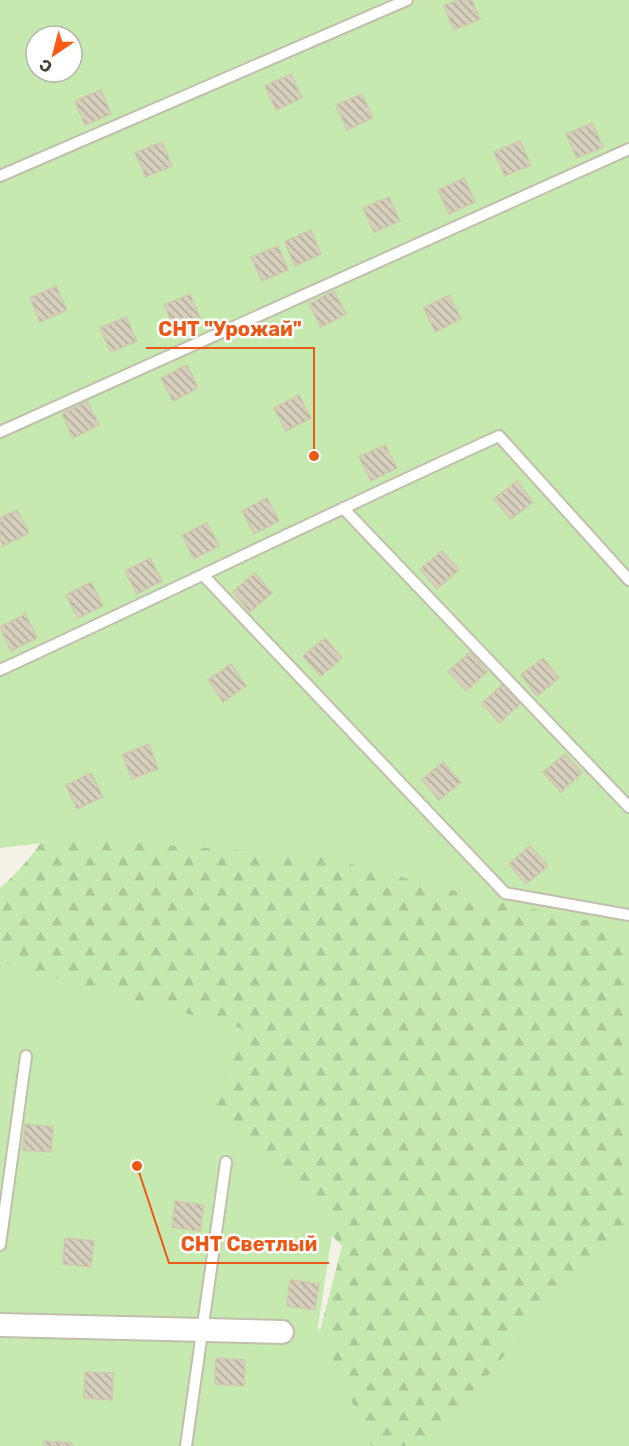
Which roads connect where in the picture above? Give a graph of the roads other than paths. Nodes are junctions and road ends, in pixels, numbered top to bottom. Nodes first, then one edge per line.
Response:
1 (406, 0) edge
2 (629, 149) edge
3 (0, 176) edge
4 (0, 432) edge
5 (343, 508) junction
6 (204, 576) junction
7 (629, 580) edge
8 (0, 670) edge
9 (629, 807) edge
10 (629, 915) edge
11 (26, 1056) dead end
12 (226, 1162) dead end
13 (0, 1245) edge
14 (0, 1325) edge
15 (203, 1330) junction
16 (282, 1332) dead end
17 (186, 1446) edge

1 - 3 lane
2 - 4 lane
5 - 6 lane
5 - 7 lane
5 - 9 lane
6 - 8 lane
6 - 10 lane
11 - 13 lane
12 - 15 lane
14 - 15 street
15 - 16 street
15 - 17 lane

